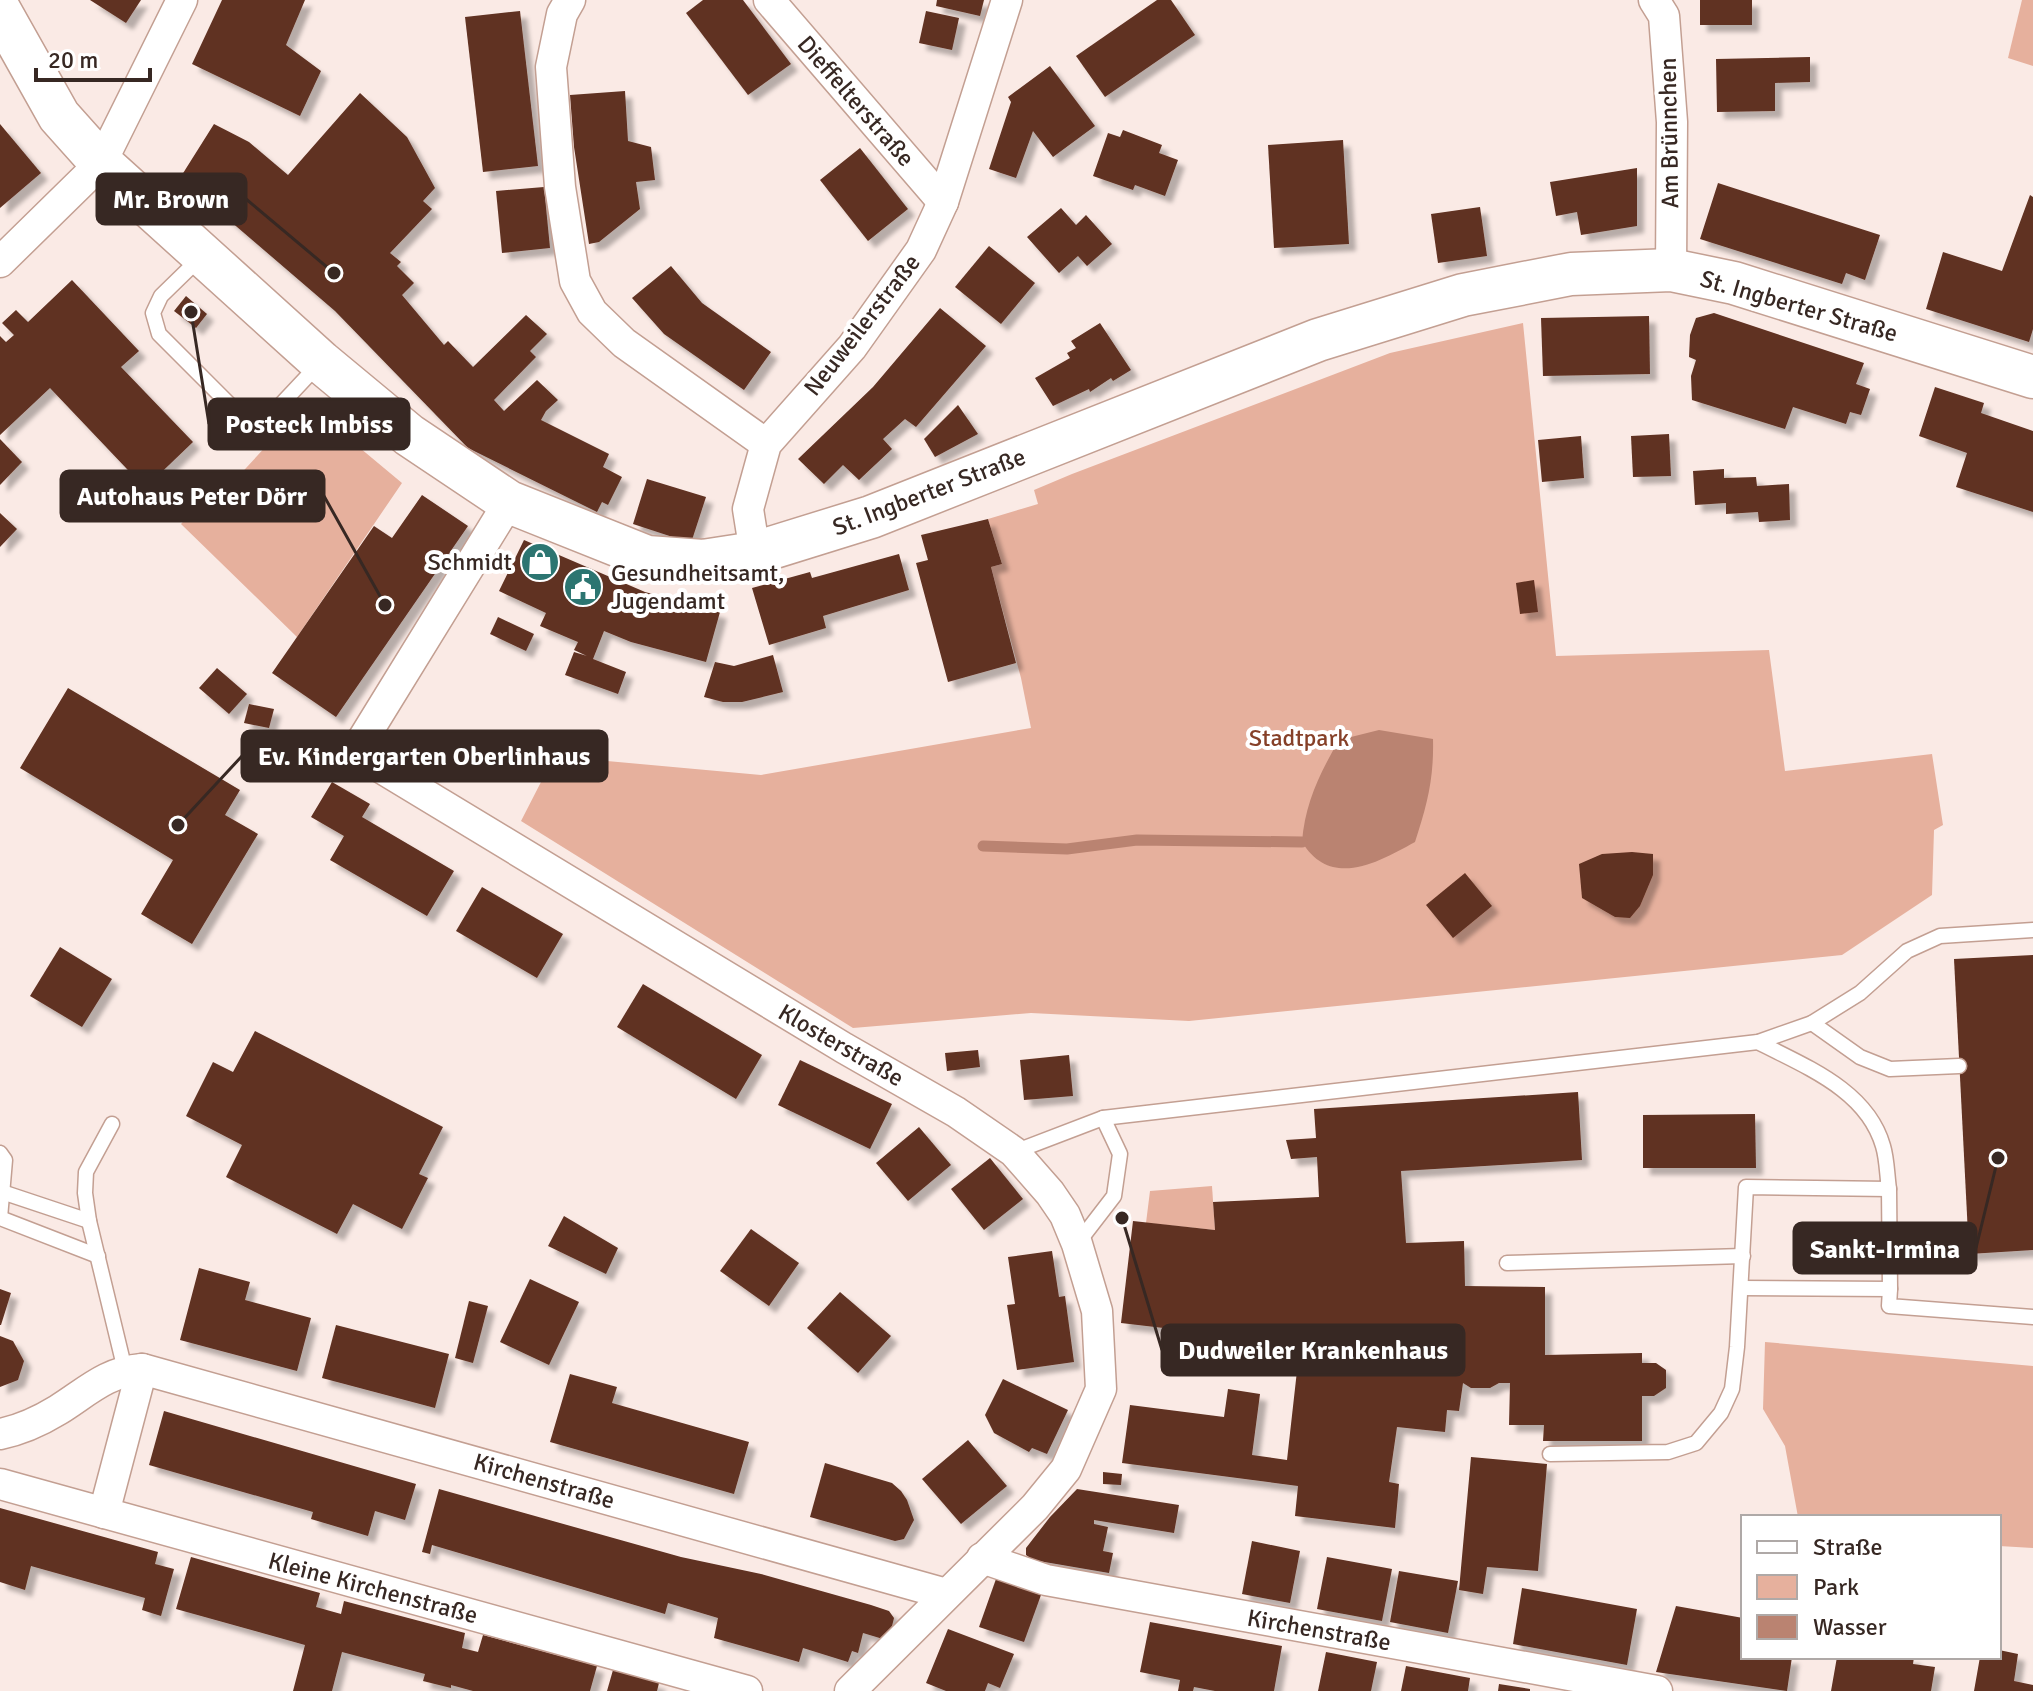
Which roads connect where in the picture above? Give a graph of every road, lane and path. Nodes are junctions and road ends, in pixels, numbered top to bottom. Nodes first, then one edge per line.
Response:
1 (182, 0) edge
2 (570, 0) edge
3 (769, 0) edge
4 (1007, 0) edge
5 (1654, 0) edge
6 (0, 11) edge
7 (101, 163) junction
8 (943, 202) junction
9 (203, 256) junction
10 (0, 262) edge
11 (1671, 270) junction
12 (321, 362) junction
13 (2033, 377) edge
14 (766, 444) junction
15 (509, 502) junction
16 (755, 553) junction
17 (2033, 930) edge
18 (1812, 1023) junction
19 (1758, 1042) junction
20 (1959, 1066) dead end
21 (1103, 1118) junction
22 (112, 1124) dead end
23 (1014, 1152) junction
24 (0, 1153) edge
25 (1889, 1189) junction
26 (2, 1192) junction
27 (0, 1218) edge
28 (89, 1221) junction
29 (1077, 1244) junction
30 (98, 1256) junction
31 (1743, 1256) junction
32 (1507, 1263) dead end
33 (1741, 1288) junction
34 (1890, 1289) junction
35 (2033, 1317) edge
36 (134, 1370) junction
37 (0, 1434) edge
38 (1550, 1454) dead end
39 (0, 1484) edge
40 (104, 1513) junction
41 (982, 1558) junction
42 (946, 1594) junction
43 (747, 1691) edge
44 (850, 1691) edge
45 (1657, 1691) edge

1 - 7 street
2 - 14 street
3 - 8 street, Dieffelterstraße
4 - 8 street, Neuweilerstraße
5 - 11 street, Am Brünnchen
6 - 7 main road, St. Ingberter Straße
7 - 9 main road, St. Ingberter Straße
7 - 10 street
8 - 14 street, Neuweilerstraße
9 - 12 main road, St. Ingberter Straße
9 - 12 lane
11 - 13 main road, St. Ingberter Straße
11 - 16 main road, St. Ingberter Straße
12 - 15 main road, St. Ingberter Straße
14 - 16 street, Neuweilerstraße
15 - 16 main road, St. Ingberter Straße
15 - 23 street, Klosterstraße
17 - 18 lane
18 - 19 lane
18 - 20 lane
19 - 21 lane
19 - 25 lane
21 - 23 lane
21 - 29 lane
22 - 28 lane
23 - 29 street, Klosterstraße
24 - 26 lane
25 - 31 lane
25 - 34 lane
26 - 27 lane
26 - 28 lane
27 - 30 lane
28 - 30 lane
29 - 41 street, Klosterstraße
30 - 36 lane
31 - 32 lane
31 - 33 lane
33 - 34 lane
33 - 38 lane
34 - 35 lane
36 - 37 street
36 - 40 street
36 - 42 street, Kirchenstraße
39 - 40 street, Kleine Kirchenstraße
40 - 43 street, Kleine Kirchenstraße
41 - 42 street, Klosterstraße
41 - 45 street, Kirchenstraße
42 - 44 street, Klosterstraße

